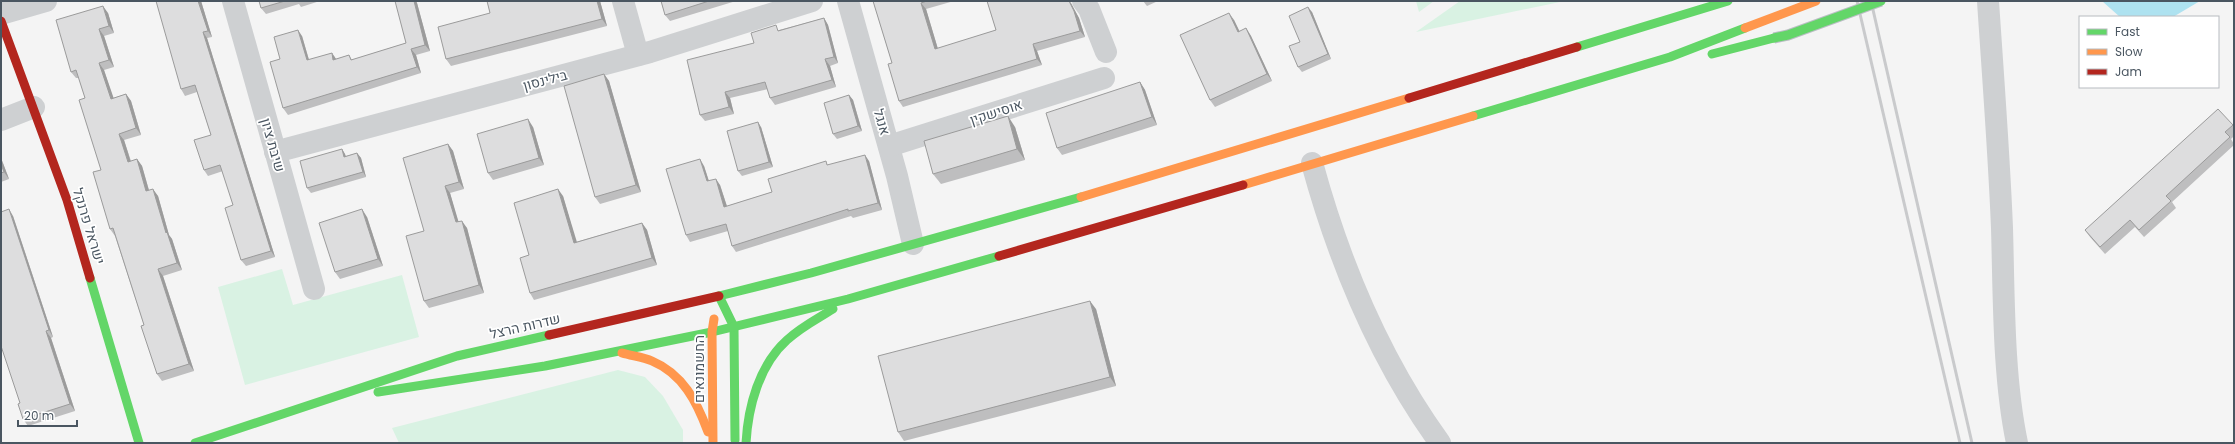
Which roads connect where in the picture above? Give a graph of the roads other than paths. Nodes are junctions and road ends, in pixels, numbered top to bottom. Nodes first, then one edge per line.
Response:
1 (46, 1) edge
2 (232, 1) edge
3 (623, 1) edge
4 (812, 1) edge
5 (848, 1) edge
6 (1083, 1) edge
7 (1728, 1) edge
8 (1816, 1) edge
9 (1881, 1) edge
10 (1988, 1) edge
11 (1, 14) edge
12 (1, 21) edge
13 (1106, 52) dead end
14 (638, 55) junction
15 (1670, 57) junction
16 (1104, 78) dead end
17 (34, 107) junction
18 (1, 120) edge
19 (889, 146) junction
20 (275, 152) junction
21 (1312, 164) junction
22 (913, 244) junction
23 (314, 289) dead end
24 (719, 296) junction
25 (848, 299) junction
26 (734, 327) junction
27 (712, 332) junction
28 (622, 353) junction
29 (341, 396) junction
30 (139, 443) edge
31 (195, 443) edge
32 (713, 443) edge
33 (736, 443) edge
34 (746, 443) edge
35 (1440, 443) edge
36 (2017, 443) edge

1 - 11 street
2 - 20 street, שיבת ציון
3 - 14 street
4 - 14 street, בילינסון
5 - 19 street, אנגל
6 - 13 street
7 - 22 main road, שדרות הרצל
8 - 15 main road
9 - 15 main road, bridge
10 - 36 street
12 - 17 main road, ישראל פרנקל
14 - 20 street, בילינסון
15 - 21 main road, שדרות הרצל
16 - 19 street, אוסישקין
17 - 18 street
17 - 30 main road, ישראל פרנקל
19 - 22 street, אנגל
20 - 23 street, שיבת ציון
21 - 25 main road, שדרות הרצל
21 - 35 street
22 - 24 main road, שדרות הרצל
24 - 26 main road
24 - 27 main road, החשמונאים
24 - 29 main road, שדרות הרצל
25 - 26 main road, שדרות הרצל
25 - 34 main road
26 - 27 main road, שדרות הרצל
26 - 33 main road
27 - 28 main road, שדרות הרצל
27 - 32 main road, החשמונאים
28 - 29 main road, שדרות הרצל
28 - 32 main road
29 - 31 main road, שדרות הרצל

